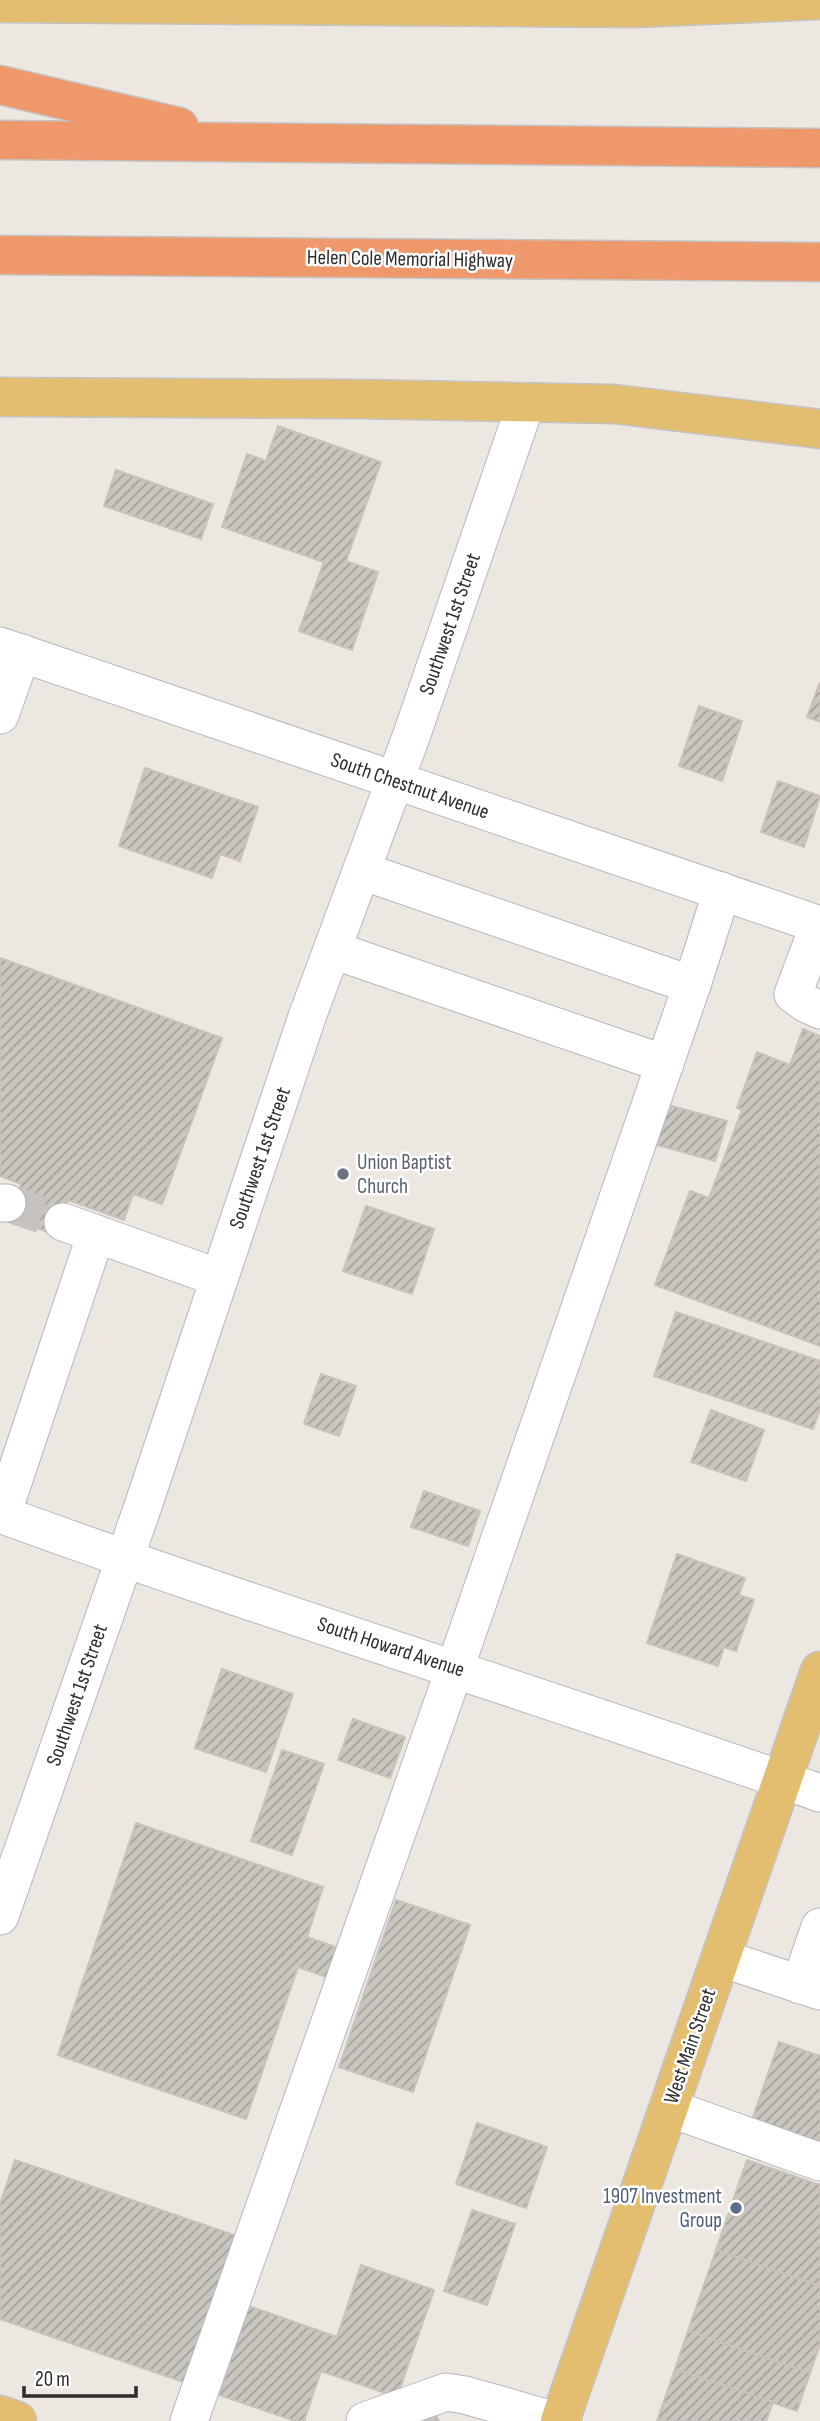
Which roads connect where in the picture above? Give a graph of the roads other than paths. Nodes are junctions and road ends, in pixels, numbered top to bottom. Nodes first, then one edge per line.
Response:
1 (820, 0) edge
2 (22, 2) edge
3 (635, 4) edge
4 (0, 85) edge
5 (0, 141) edge
6 (253, 144) junction
7 (820, 148) edge
8 (0, 255) edge
9 (820, 262) edge
10 (0, 397) edge
11 (526, 402) junction
12 (820, 429) edge
13 (11, 649) edge
14 (0, 715) edge
15 (395, 782) junction
16 (362, 871) junction
17 (722, 891) junction
18 (820, 925) edge
19 (332, 950) junction
20 (692, 985) junction
21 (820, 1010) edge
22 (665, 1064) junction
23 (219, 1278) junction
24 (1, 1515) edge
25 (124, 1559) junction
26 (455, 1668) junction
27 (820, 1671) edge
28 (782, 1780) junction
29 (820, 1793) edge
30 (0, 1916) edge
31 (820, 1927) edge
32 (721, 1958) junction
33 (810, 1988) edge
34 (669, 2108) junction
35 (820, 2162) edge
36 (0, 2415) edge
37 (17, 2421) edge
38 (189, 2421) edge
39 (365, 2421) edge
40 (558, 2421) edge

1 - 3 main road
2 - 3 main road
4 - 6 highway
5 - 6 highway
6 - 7 highway
8 - 9 highway, Helen Cole Memorial Highway
10 - 11 main road
11 - 12 main road
11 - 15 street, Southwest 1st Street
13 - 14 street
13 - 15 street, South Chestnut Avenue
15 - 16 street, Southwest 1st Street
15 - 17 street, South Chestnut Avenue
16 - 19 street, Southwest 1st Street
16 - 20 street
17 - 18 street, South Chestnut Avenue
17 - 20 street
18 - 21 street
19 - 22 street
19 - 23 street, Southwest 1st Street
20 - 22 street
22 - 26 street
23 - 24 street
23 - 25 street, Southwest 1st Street
24 - 25 street, South Howard Avenue
25 - 26 street, South Howard Avenue
25 - 30 street, Southwest 1st Street
26 - 28 street, South Howard Avenue
26 - 38 street
27 - 28 main road, West Main Street
28 - 29 street, South Howard Avenue
28 - 32 main road, West Main Street
31 - 33 street
32 - 33 street
32 - 34 main road, West Main Street
34 - 35 street
34 - 40 main road, West Main Street
36 - 37 main road
39 - 40 street

